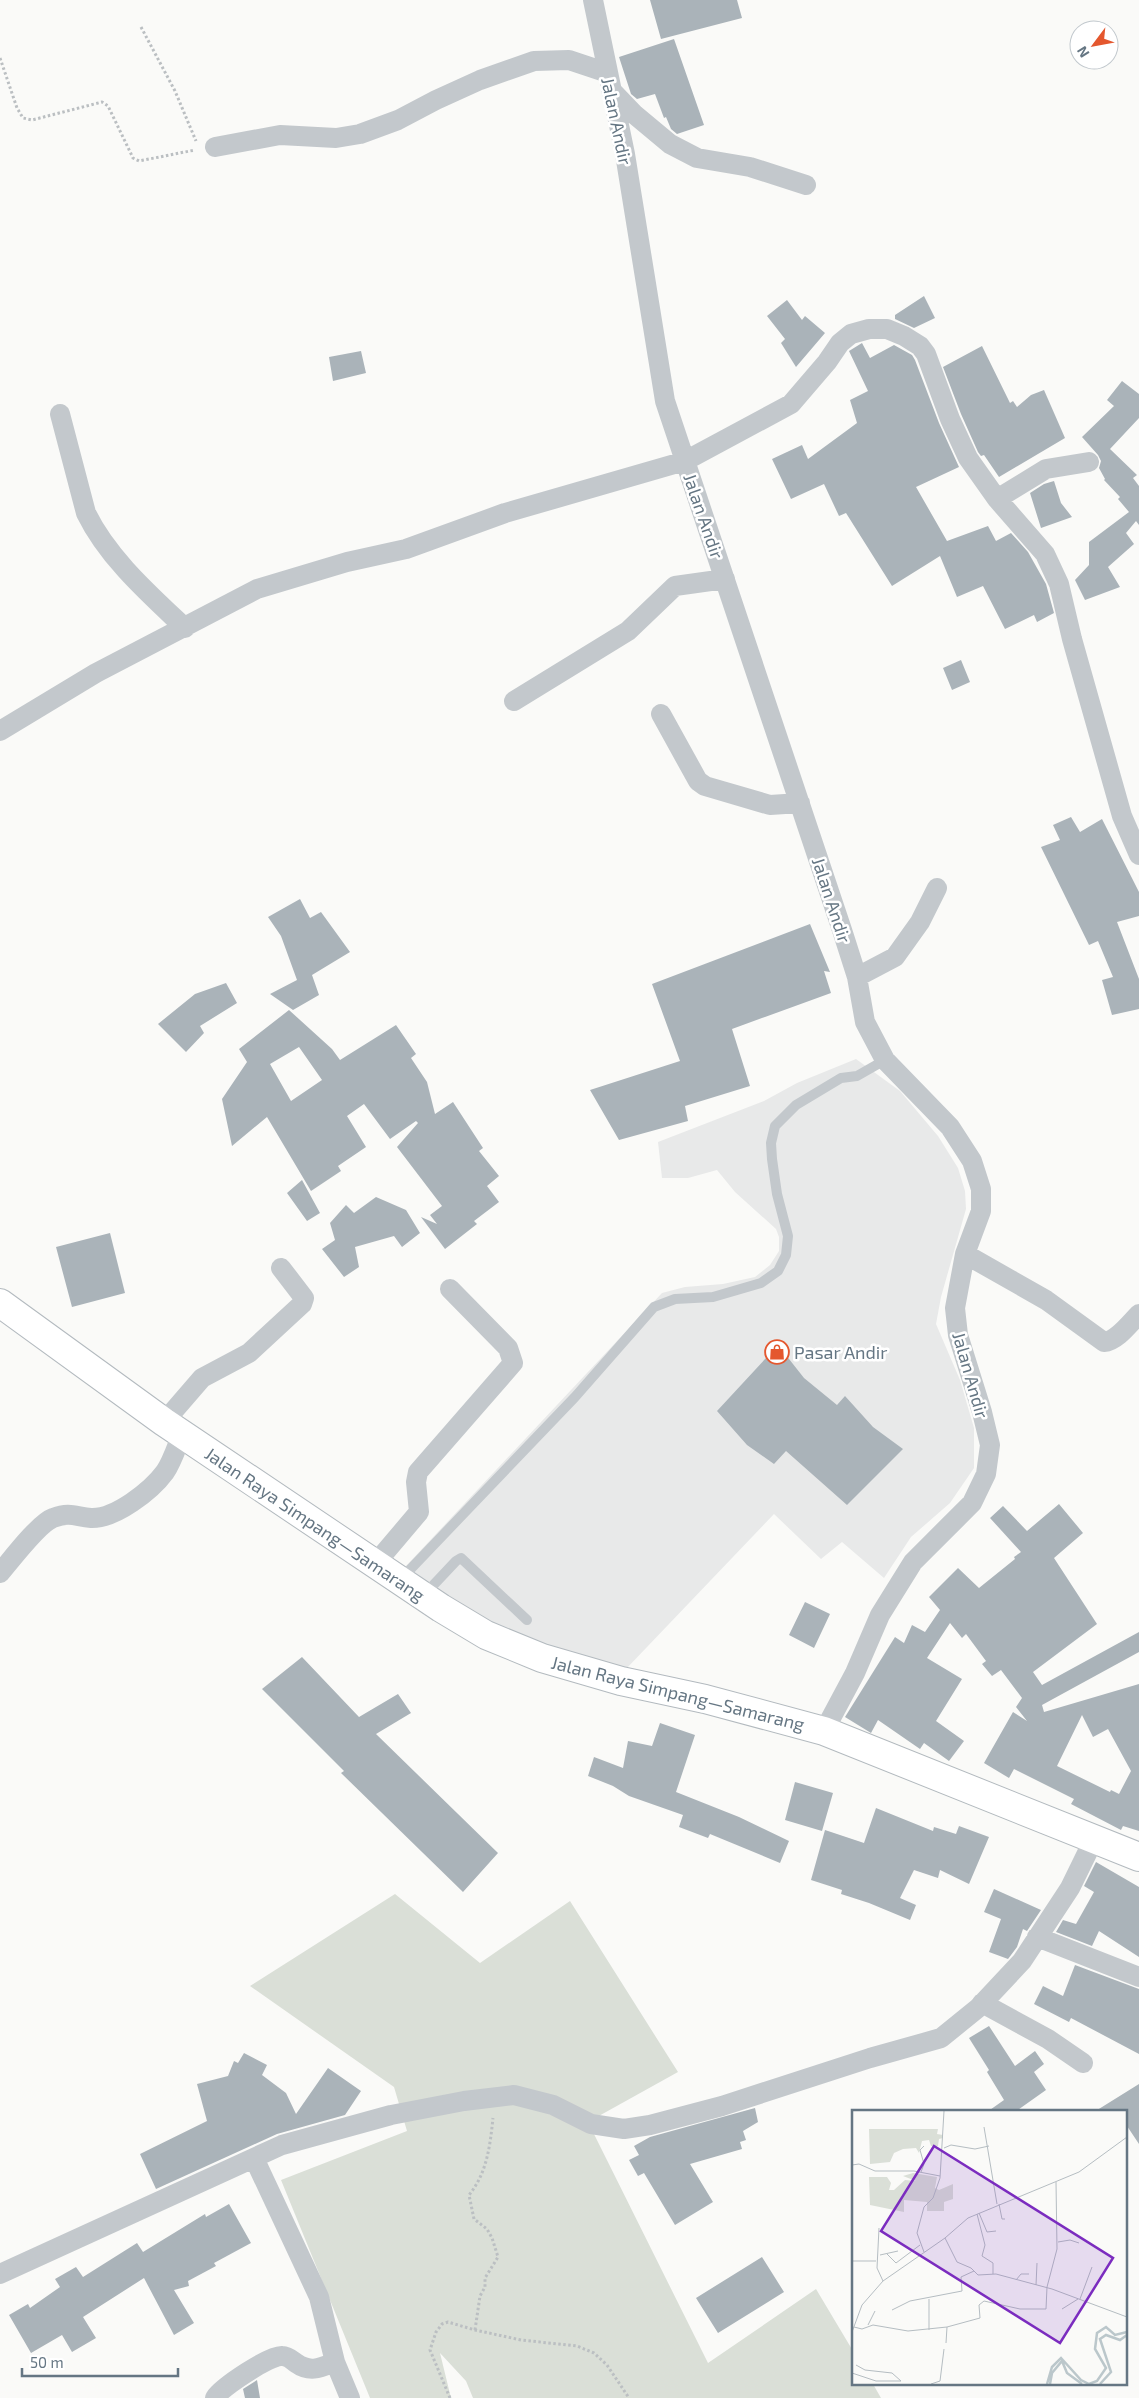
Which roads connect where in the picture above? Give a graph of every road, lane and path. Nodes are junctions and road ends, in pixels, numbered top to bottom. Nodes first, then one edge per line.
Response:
1 (593, 0) edge
2 (141, 27) dead end
3 (0, 58) edge
4 (609, 81) junction
5 (208, 148) junction
6 (806, 185) dead end
7 (60, 414) dead end
8 (685, 460) junction
9 (1089, 462) dead end
10 (997, 499) junction
11 (725, 579) junction
12 (185, 628) junction
13 (514, 701) dead end
14 (661, 714) dead end
15 (0, 731) edge
16 (800, 803) junction
17 (1139, 855) edge
18 (937, 888) dead end
19 (856, 977) junction
20 (885, 1060) junction
21 (965, 1254) junction
22 (281, 1268) dead end
23 (450, 1289) dead end
24 (0, 1304) edge
25 (1139, 1314) edge
26 (173, 1428) junction
27 (375, 1564) junction
28 (0, 1573) edge
29 (400, 1580) junction
30 (423, 1596) junction
31 (527, 1620) dead end
32 (824, 1731) junction
33 (1094, 1839) junction
34 (1139, 1857) edge
35 (1038, 1937) junction
36 (1139, 1977) edge
37 (982, 2003) junction
38 (1083, 2062) dead end
39 (494, 2098) junction
40 (254, 2158) junction
41 (0, 2274) edge
42 (475, 2330) junction
43 (335, 2362) junction
44 (215, 2398) edge
45 (350, 2398) edge
46 (450, 2398) edge
47 (629, 2398) edge

1 - 4 street, Jalan Andir
2 - 5 path
3 - 5 path
4 - 5 street
4 - 6 street
4 - 8 street, Jalan Andir
7 - 12 street
8 - 10 street
8 - 11 street, Jalan Andir
8 - 12 street
9 - 10 street
10 - 17 street
11 - 13 street
11 - 16 street, Jalan Andir
12 - 15 street
14 - 16 street
16 - 19 street, Jalan Andir
18 - 19 street
19 - 20 street, Jalan Andir
20 - 21 street, Jalan Andir
20 - 29 lane
21 - 25 street
21 - 32 street, Jalan Andir
22 - 26 street
23 - 27 street
24 - 26 main road, Jalan Raya Simpang—Samarang
26 - 27 main road, Jalan Raya Simpang—Samarang
26 - 28 street
27 - 29 main road, Jalan Raya Simpang—Samarang
29 - 30 main road, Jalan Raya Simpang—Samarang
30 - 31 lane
30 - 32 main road, Jalan Raya Simpang—Samarang
32 - 33 main road, Jalan Raya Simpang—Samarang
33 - 34 main road, Jalan Raya Simpang—Samarang
33 - 35 street
35 - 36 street
35 - 37 street
37 - 38 street
37 - 39 street
39 - 40 street
39 - 42 path
40 - 41 street
40 - 43 street
42 - 46 path
42 - 47 path
43 - 44 street
43 - 45 street

